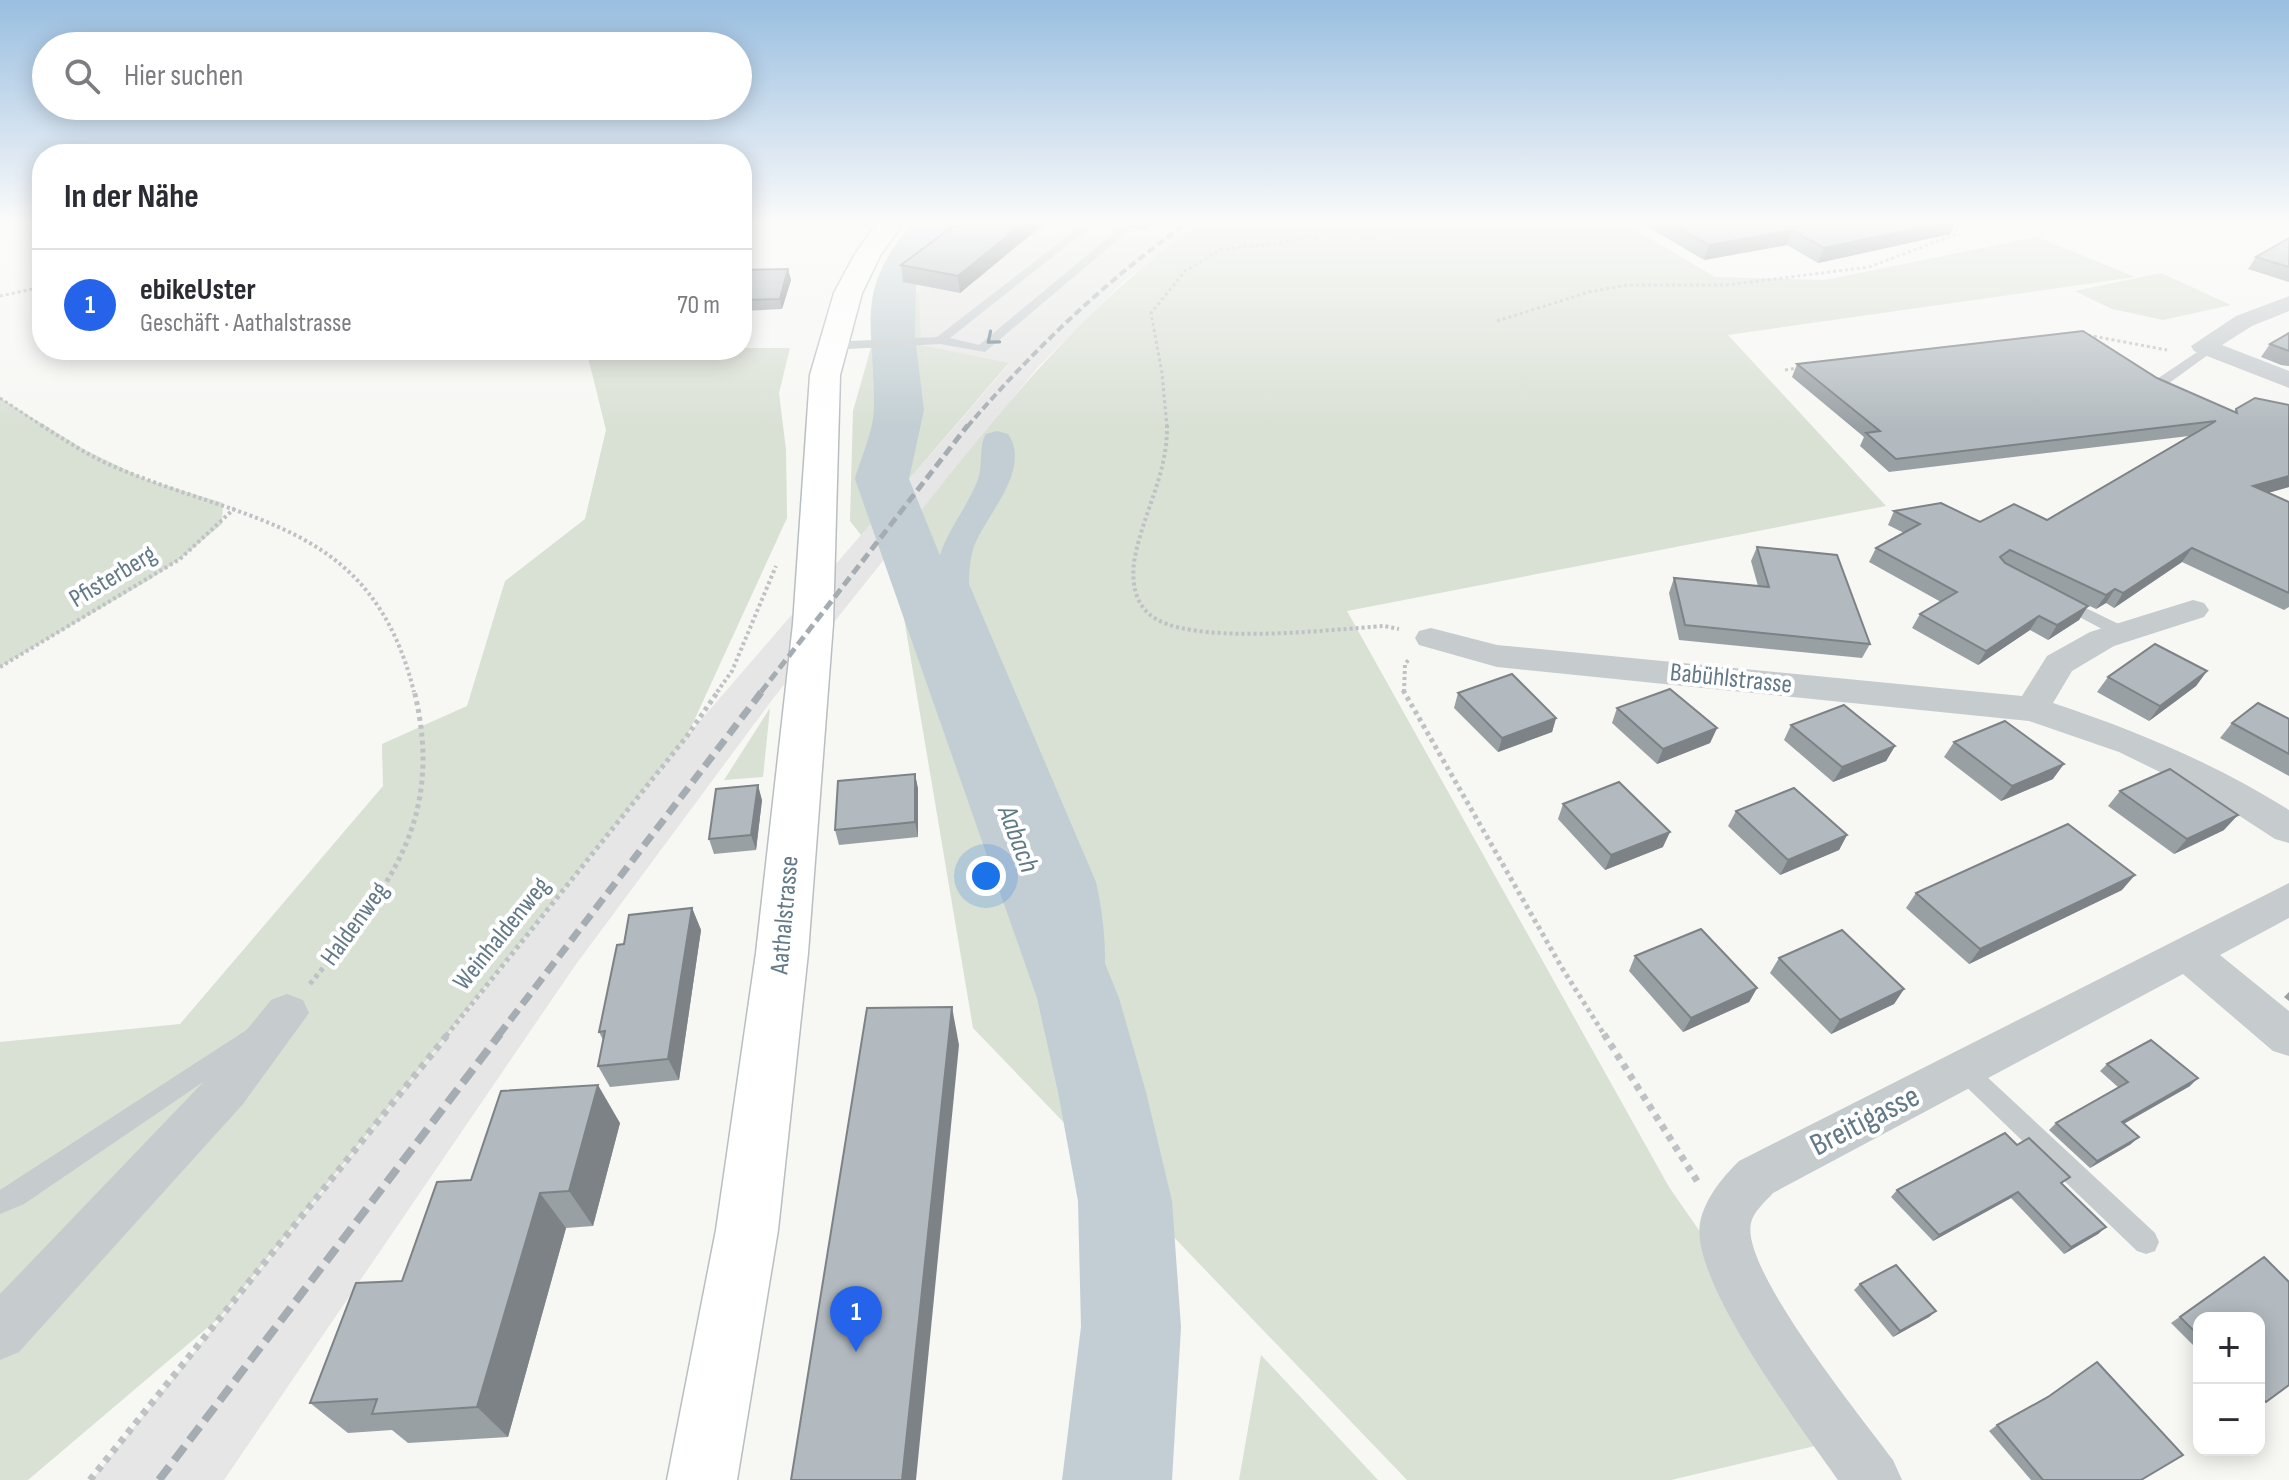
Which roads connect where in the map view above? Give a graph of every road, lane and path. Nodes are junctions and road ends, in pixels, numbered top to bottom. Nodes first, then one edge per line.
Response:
1 (28, 290) edge
2 (850, 290) edge
3 (1004, 290) edge
4 (1052, 290) edge
5 (1167, 290) edge
6 (1599, 290) edge
7 (0, 296) edge
8 (2289, 303) edge
9 (1497, 321) dead end
10 (2080, 334) edge
11 (940, 340) junction
12 (830, 346) junction
13 (2204, 353) junction
14 (1801, 368) edge
15 (1785, 370) dead end
16 (2289, 380) edge
17 (2156, 386) edge
18 (0, 398) edge
19 (236, 507) junction
20 (784, 557) dead end
21 (2043, 592) edge
22 (2193, 610) dead end
23 (2123, 633) junction
24 (1431, 638) junction
25 (0, 667) edge
26 (2032, 709) junction
27 (2289, 829) edge
28 (2289, 899) edge
29 (2186, 952) junction
30 (287, 1013) junction
31 (2289, 1037) edge
32 (1963, 1069) junction
33 (0, 1202) edge
34 (1725, 1225) junction
35 (2146, 1242) dead end
36 (0, 1333) edge
37 (90, 1480) edge
38 (702, 1480) edge
39 (1873, 1480) edge

1 - 7 path
2 - 12 main road, Aathalstrasse
3 - 11 lane
4 -> 11 lane
5 - 24 path
6 - 9 path
8 - 13 street
10 - 13 path
11 - 12 lane
12 - 38 main road, Aathalstrasse
13 - 16 street
13 - 17 lane
14 - 15 path
18 - 19 path, Haldenweg
19 - 25 path, Pfisterberg
19 - 30 path, Haldenweg
20 - 37 path, Weinhaldenweg
21 - 23 lane
22 - 23 street
23 - 26 street
24 - 26 street, Babühlstrasse
24 - 34 path
26 - 27 street, Babühlstrasse
28 - 29 street, Breitigasse
29 - 31 street
29 - 32 street, Breitigasse
30 - 33 lane
30 - 36 street
32 - 34 street, Breitigasse
32 - 35 lane
34 - 39 street

